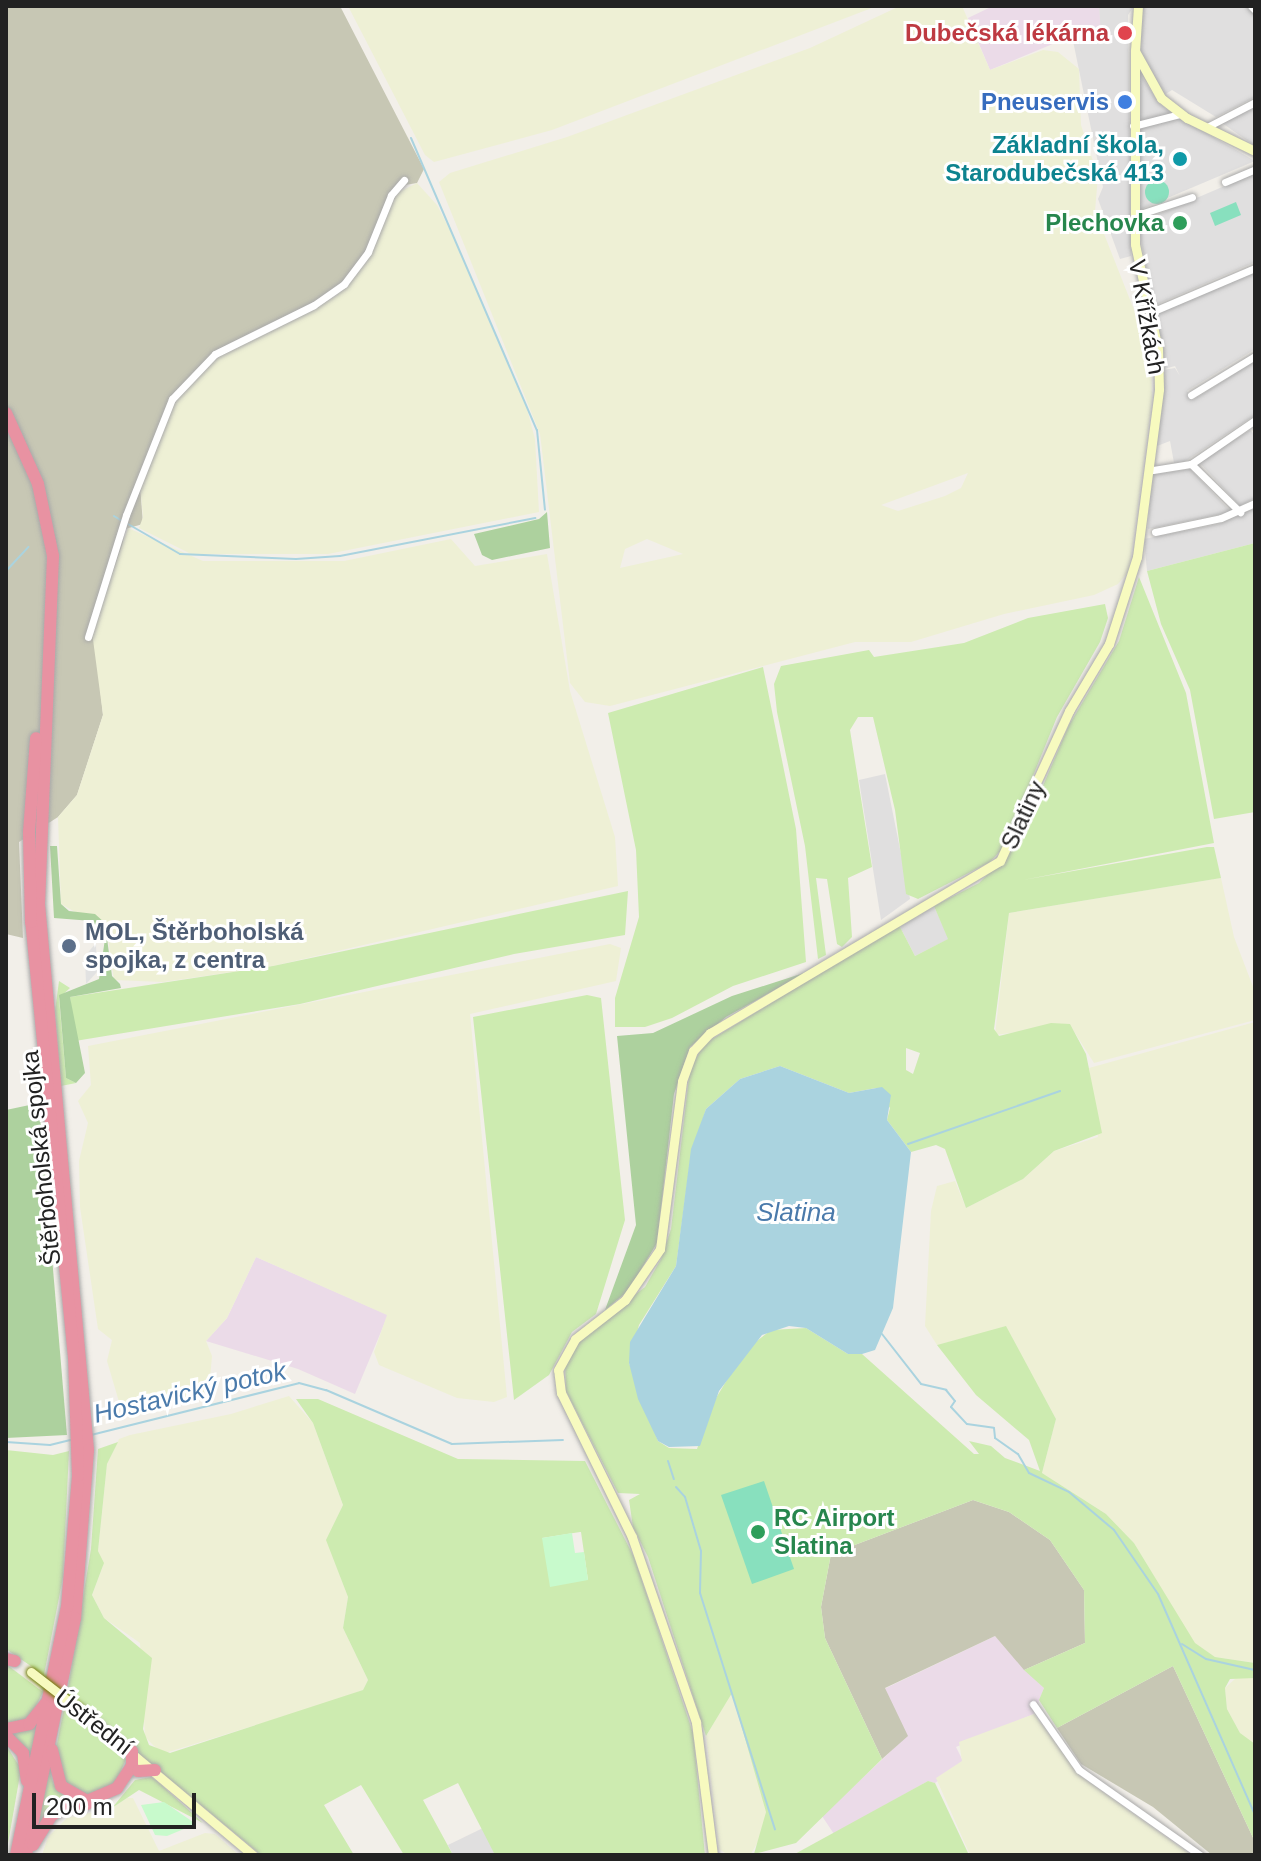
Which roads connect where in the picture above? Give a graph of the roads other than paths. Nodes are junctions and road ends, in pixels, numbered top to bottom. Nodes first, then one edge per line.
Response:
1 (1138, 6) edge
2 (1135, 51) junction
3 (1255, 102) edge
4 (1180, 114) junction
5 (1133, 126) junction
6 (1207, 127) junction
7 (1255, 151) edge
8 (1255, 169) edge
9 (404, 180) dead end
10 (1225, 182) dead end
11 (1192, 197) dead end
12 (1134, 216) junction
13 (1255, 268) edge
14 (1149, 313) junction
15 (1255, 356) edge
16 (1191, 395) dead end
17 (6, 413) edge
18 (1252, 422) edge
19 (6, 427) edge
20 (1255, 431) edge
21 (1191, 464) junction
22 (1153, 470) dead end
23 (1255, 503) edge
24 (1240, 512) junction
25 (1155, 532) dead end
26 (1131, 582) joint
27 (88, 637) dead end
28 (83, 1430) junction
29 (83, 1446) junction
30 (9, 1658) edge
31 (54, 1679) junction
32 (1033, 1704) dead end
33 (53, 1727) junction
34 (6, 1729) edge
35 (6, 1736) edge
36 (136, 1762) junction
37 (155, 1770) joint
38 (26, 1807) junction
39 (16, 1855) edge
40 (27, 1855) edge
41 (253, 1855) edge
42 (713, 1855) edge
43 (1200, 1855) edge

1 - 2 street, V Křížkách
2 - 4 street
2 - 5 street, V Křížkách
3 - 6 street
4 - 5 street
4 - 6 street
5 - 12 street, V Křížkách
6 - 7 street
8 - 10 street
9 - 27 street
11 - 12 street
12 - 14 street, V Křížkách
13 - 14 street
14 - 26 street, V Křížkách
15 - 16 street
17 - 28 highway, Štěrboholská spojka
18 - 20 street
18 - 21 street
19 - 28 highway, Štěrboholská spojka
21 - 22 street
21 - 24 street
23 - 24 street
24 - 25 street
26 - 42 street, Slatiny
28 - 29 highway, Štěrboholská spojka
29 - 31 highway, Štěrboholská spojka
29 - 33 highway, Štěrboholská spojka
30 - 36 street, Ústřední, bridge
31 - 34 highway
31 - 38 highway, Štěrboholská spojka
32 - 43 street
33 - 36 highway
33 - 40 highway, Štěrboholská spojka
35 - 38 highway
36 - 37 highway
36 - 40 highway
37 - 41 street, Ústřední
38 - 39 highway, Štěrboholská spojka

